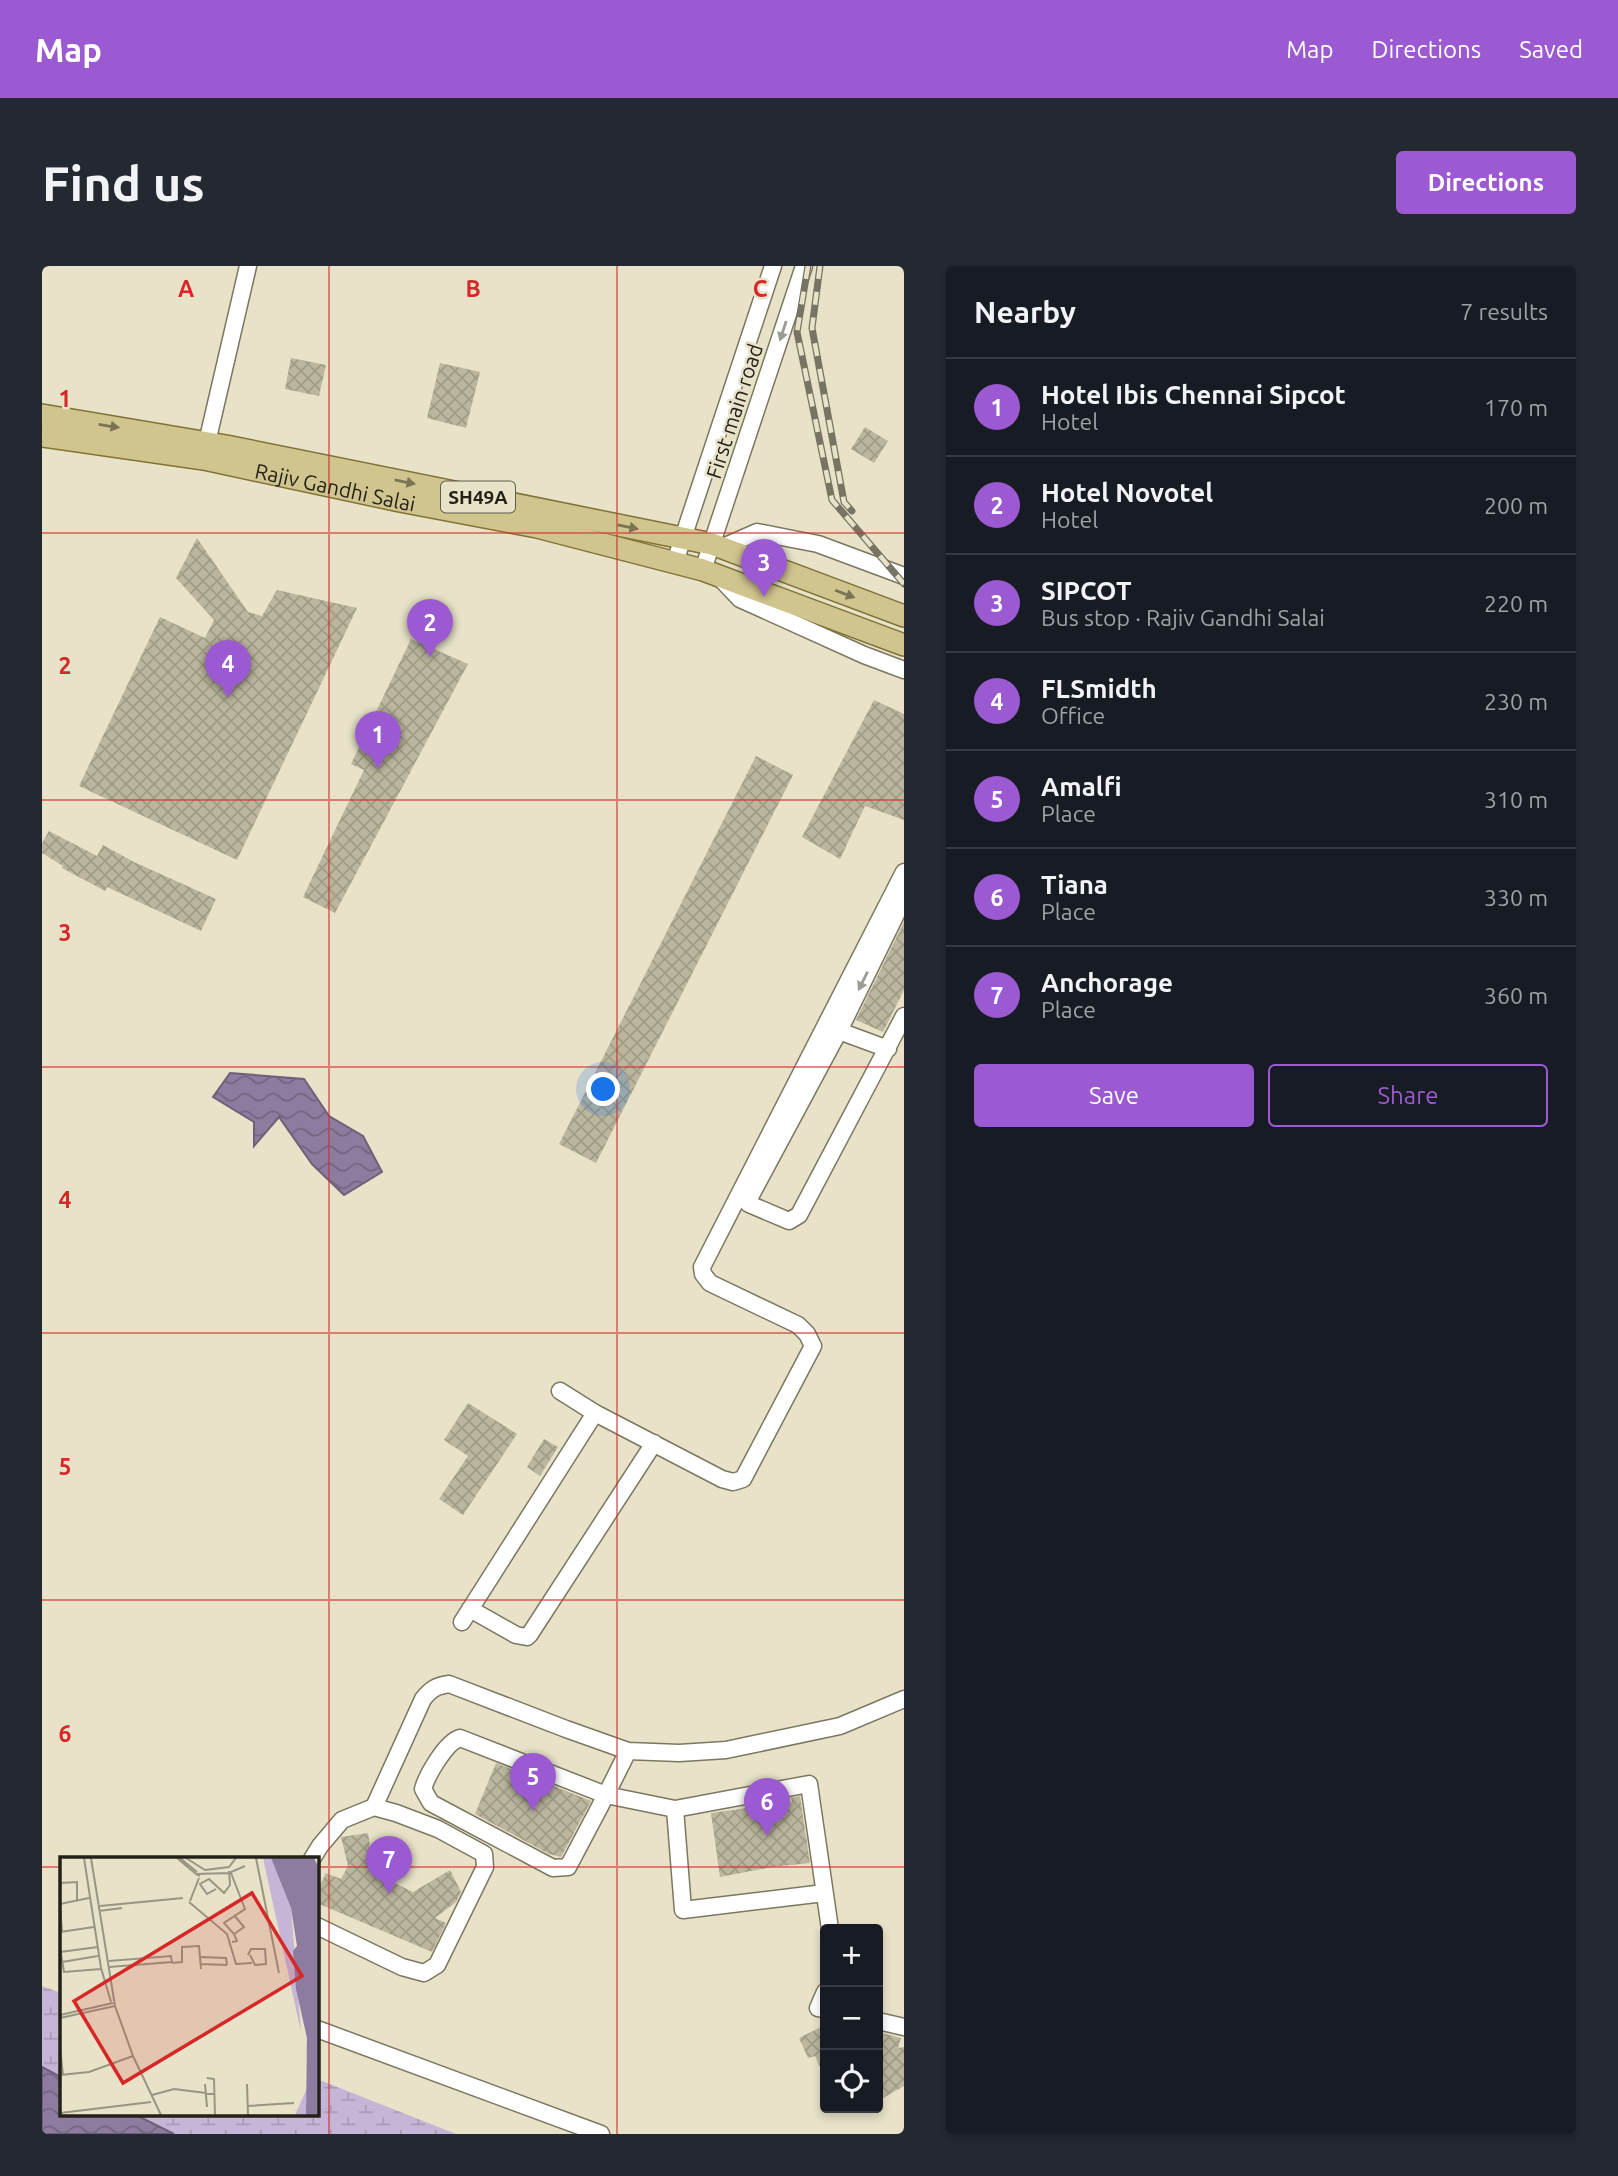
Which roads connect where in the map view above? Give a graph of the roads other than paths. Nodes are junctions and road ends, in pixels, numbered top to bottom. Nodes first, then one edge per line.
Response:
1 (248, 266) edge
2 (773, 266) edge
3 (804, 266) edge
4 (42, 415) edge
5 (42, 436) edge
6 (206, 451) junction
7 (683, 538) junction
8 (718, 545) junction
9 (675, 562) junction
10 (710, 573) junction
11 (904, 576) edge
12 (904, 616) edge
13 (904, 645) edge
14 (904, 670) edge
15 (904, 872) edge
16 (904, 898) edge
17 (904, 1016) edge
18 (839, 1031) junction
19 (888, 1049) junction
20 (560, 1391) dead end
21 (595, 1413) junction
22 (654, 1443) junction
23 (904, 1699) edge
24 (628, 1751) junction
25 (606, 1795) junction
26 (374, 1807) junction
27 (675, 1809) junction
28 (449, 1813) junction
29 (438, 1829) junction
30 (313, 1857) edge
31 (824, 1893) junction
32 (829, 1924) edge
33 (318, 1926) edge
34 (883, 2022) edge
35 (904, 2027) edge
36 (318, 2029) edge
37 (601, 2134) edge

1 - 6 street
2 - 7 street
3 -> 8 street, First main road
4 -> 6 main road, Rajiv Gandhi Salai / SH49A
5 - 6 main road, Rajiv Gandhi Salai / SH49A
6 -> 7 main road, Rajiv Gandhi Salai / SH49A
6 - 9 main road, Rajiv Gandhi Salai / SH49A
7 - 8 main road, Rajiv Gandhi Salai / SH49A
7 - 9 street
8 - 10 street, First main road
8 - 11 street
8 -> 12 main road, Rajiv Gandhi Salai / SH49A
9 - 10 main road, Rajiv Gandhi Salai / SH49A
10 - 13 main road, Rajiv Gandhi Salai / SH49A
10 - 14 street
15 - 22 street
16 -> 18 street
17 - 19 street
18 - 19 street
18 - 19 street
20 - 21 street
21 - 22 street
21 - 22 street
23 - 24 street
24 - 25 street
24 - 26 street
25 - 27 street
25 - 28 street
25 - 28 street
26 - 29 street
26 - 30 street
27 - 31 street
27 - 31 street
28 - 29 street
29 - 33 street
31 - 32 street
34 - 35 street
36 - 37 street

